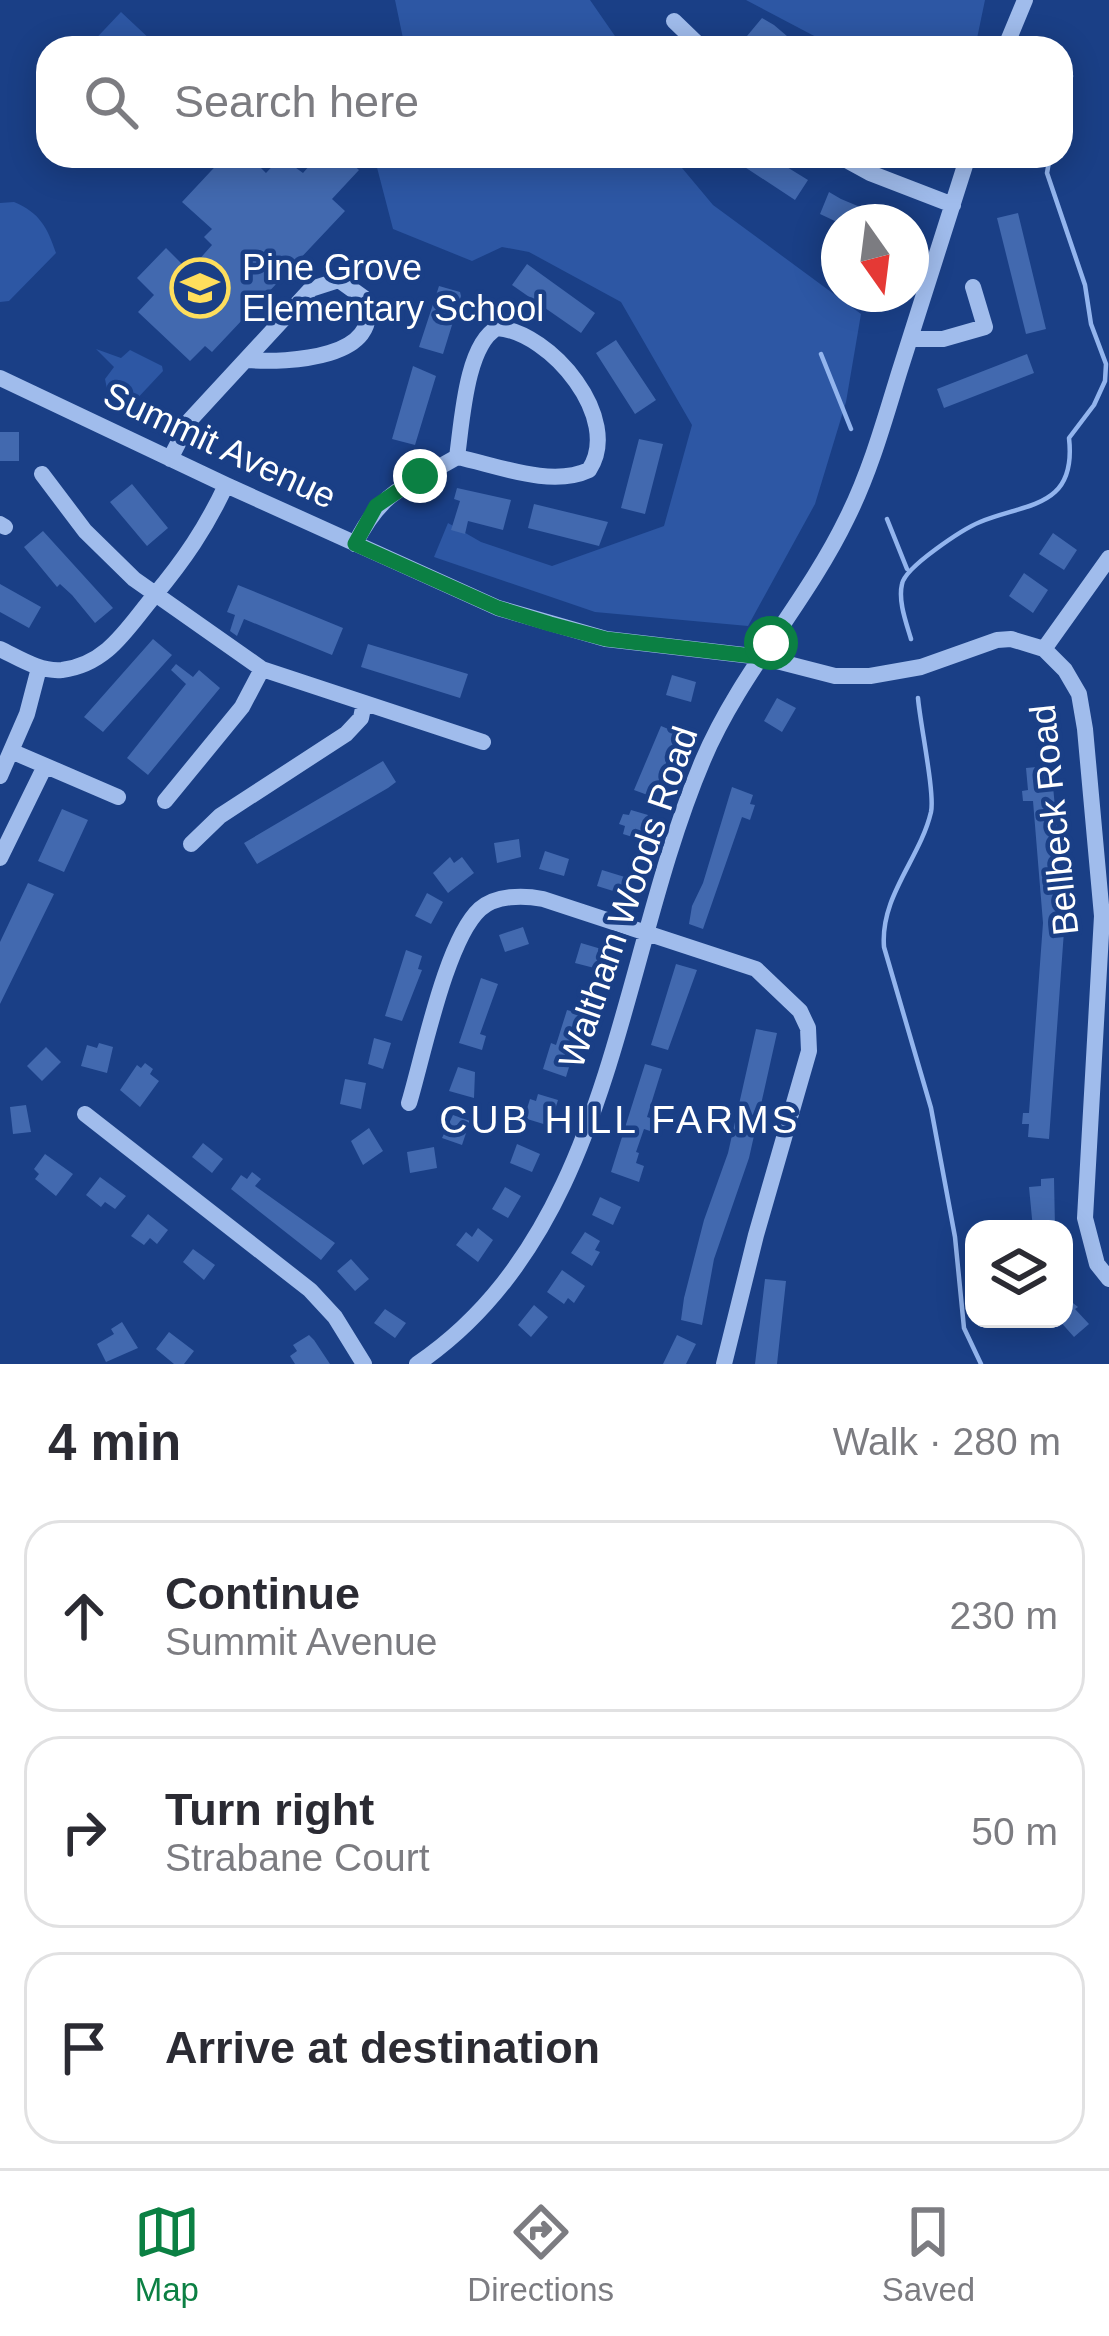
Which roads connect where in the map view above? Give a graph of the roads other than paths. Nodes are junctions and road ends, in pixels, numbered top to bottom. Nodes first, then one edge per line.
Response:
1 (1025, 0) edge
2 (674, 21) dead end
3 (690, 36) edge
4 (1010, 36) edge
5 (861, 168) edge
6 (964, 168) edge
7 (952, 205) junction
8 (974, 287) dead end
9 (910, 339) junction
10 (248, 360) junction
11 (0, 378) edge
12 (457, 457) junction
13 (170, 459) junction
14 (42, 474) dead end
15 (226, 485) junction
16 (355, 544) junction
17 (1109, 558) edge
18 (1102, 578) edge
19 (156, 593) junction
20 (0, 649) edge
21 (1044, 650) junction
22 (761, 657) junction
23 (39, 668) junction
24 (262, 669) junction
25 (364, 703) junction
26 (483, 742) dead end
27 (11, 751) junction
28 (45, 766) junction
29 (0, 776) edge
30 (118, 797) dead end
31 (165, 801) dead end
32 (191, 844) dead end
33 (0, 858) edge
34 (647, 932) junction
35 (409, 1103) dead end
36 (86, 1114) dead end
37 (1109, 1280) edge
38 (424, 1362) edge
39 (364, 1364) edge
40 (724, 1364) edge

1 - 4 street
2 - 3 street
5 - 7 street
6 - 7 street, Waltham Woods Road
7 - 9 street, Waltham Woods Road
8 - 9 street
9 - 22 street, Waltham Woods Road
10 - 10 street
10 - 13 street
11 - 13 street, Summit Avenue
12 - 12 street
12 - 16 street
13 - 15 street, Summit Avenue
14 - 19 street
15 - 16 street, Summit Avenue
15 - 19 street
16 - 22 street, Summit Avenue
17 - 18 street
18 - 21 street
19 - 23 street
19 - 24 street
20 - 23 street
21 - 22 street
21 - 37 street, Bellbeck Road
22 - 34 street, Waltham Woods Road
23 - 27 street
24 - 25 street
24 - 31 street
25 - 26 street
25 - 32 street
27 - 28 street
27 - 29 street
28 - 30 street
28 - 33 street
34 - 35 street
34 - 38 street, Waltham Woods Road
34 - 40 street
36 - 39 street

